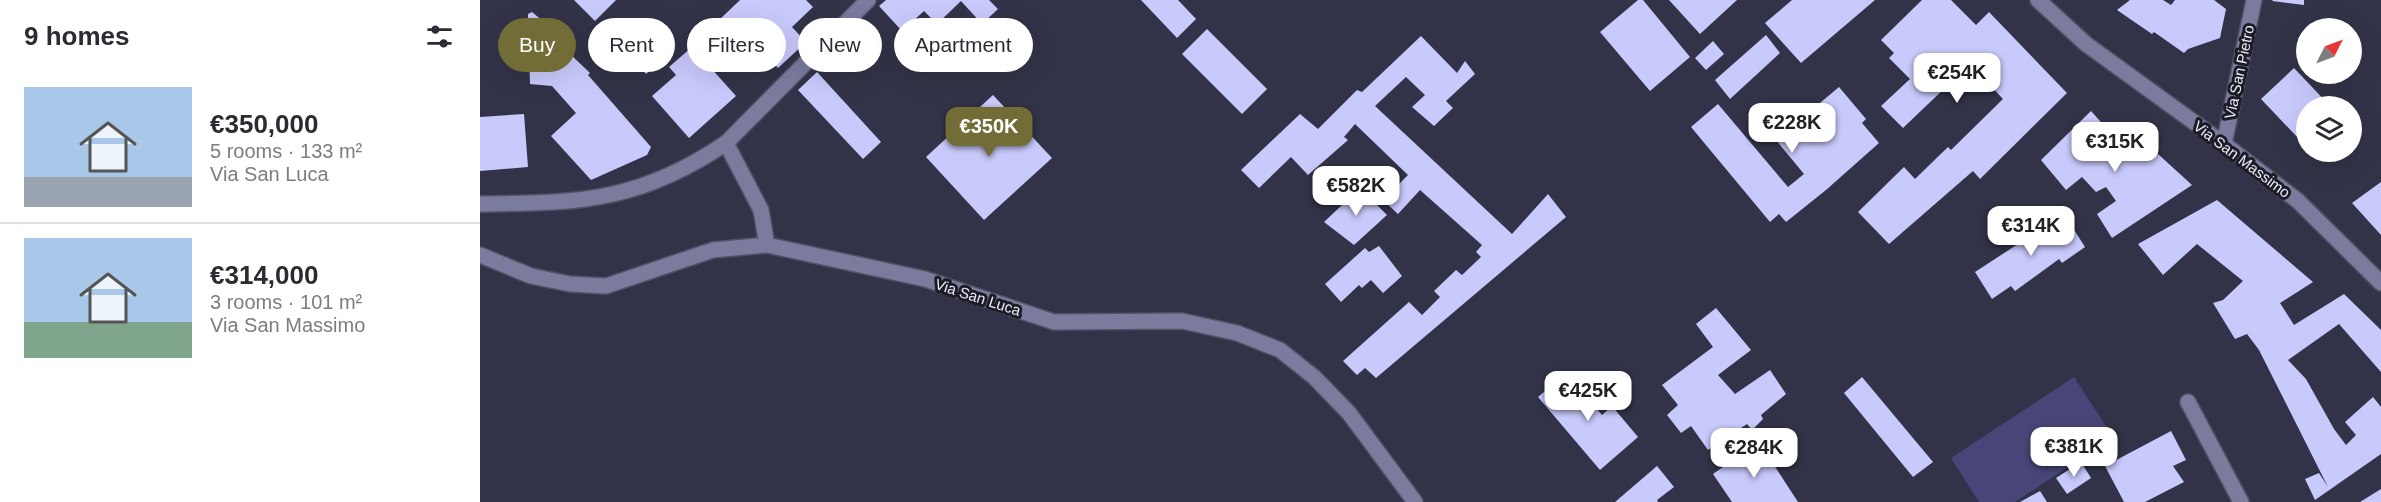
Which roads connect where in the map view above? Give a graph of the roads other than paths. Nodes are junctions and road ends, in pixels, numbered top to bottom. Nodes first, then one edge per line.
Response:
1 (868, 0) edge
2 (2038, 0) edge
3 (2254, 0) edge
4 (726, 143) junction
5 (2224, 144) junction
6 (480, 204) edge
7 (767, 245) junction
8 (480, 255) edge
9 (2381, 283) edge
10 (2188, 402) dead end
11 (1415, 502) edge
12 (2241, 502) edge

1 - 4 street
2 - 5 street, Via San Massimo
3 - 5 street, Via San Pietro
4 - 6 street
4 - 7 street
5 - 9 street, Via San Massimo
7 - 8 street, Via San Luca
7 - 11 street, Via San Luca
10 - 12 street

